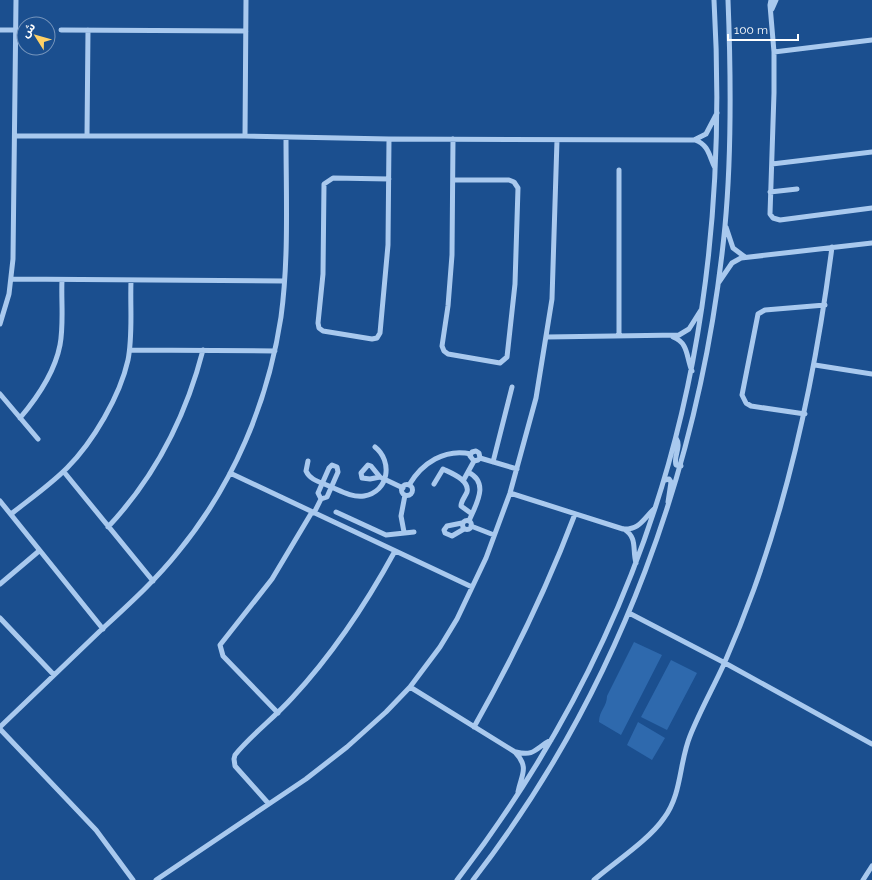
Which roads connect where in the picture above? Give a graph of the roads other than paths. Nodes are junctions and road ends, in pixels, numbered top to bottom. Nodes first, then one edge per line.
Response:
1 (16, 0) edge
2 (246, 0) edge
3 (714, 0) edge
4 (728, 0) edge
5 (771, 0) edge
6 (776, 0) edge
7 (771, 14) junction
8 (0, 30) edge
9 (15, 30) junction
10 (61, 30) dead end
11 (88, 30) junction
12 (246, 32) junction
13 (872, 40) edge
14 (774, 52) junction
15 (718, 111) junction
16 (15, 136) junction
17 (87, 136) junction
18 (245, 136) junction
19 (286, 137) junction
20 (389, 139) junction
21 (454, 139) junction
22 (556, 140) junction
23 (694, 140) junction
24 (872, 152) edge
25 (772, 164) junction
26 (716, 169) junction
27 (619, 170) dead end
28 (389, 179) junction
29 (453, 180) junction
30 (797, 190) dead end
31 (770, 192) junction
32 (872, 208) edge
33 (725, 225) junction
34 (872, 243) edge
35 (832, 247) junction
36 (746, 257) junction
37 (11, 279) junction
38 (62, 280) junction
39 (131, 281) junction
40 (284, 281) junction
41 (718, 283) junction
42 (824, 305) junction
43 (702, 308) junction
44 (0, 324) edge
45 (619, 336) junction
46 (670, 336) junction
47 (547, 337) junction
48 (130, 350) junction
49 (203, 350) junction
50 (274, 350) junction
51 (815, 365) junction
52 (692, 372) junction
53 (872, 374) edge
54 (512, 387) dead end
55 (0, 394) edge
56 (805, 414) junction
57 (20, 418) junction
58 (676, 438) junction
59 (38, 439) dead end
60 (375, 447) dead end
61 (470, 454) junction
62 (480, 458) junction
63 (308, 461) dead end
64 (474, 461) junction
65 (493, 462) junction
66 (681, 466) junction
67 (517, 469) junction
68 (64, 472) junction
69 (468, 472) junction
70 (230, 473) junction
71 (383, 478) junction
72 (464, 480) junction
73 (665, 480) junction
74 (323, 483) junction
75 (434, 484) dead end
76 (409, 485) junction
77 (332, 487) junction
78 (403, 488) junction
79 (510, 493) junction
80 (405, 495) junction
81 (321, 498) junction
82 (0, 501) edge
83 (669, 505) junction
84 (656, 507) junction
85 (313, 512) junction
86 (336, 512) dead end
87 (11, 514) junction
88 (472, 514) junction
89 (575, 514) junction
90 (469, 521) junction
91 (462, 523) junction
92 (471, 526) junction
93 (108, 527) junction
94 (464, 529) junction
95 (623, 529) junction
96 (404, 532) junction
97 (414, 532) dead end
98 (494, 535) junction
99 (39, 551) junction
100 (395, 551) junction
101 (636, 563) junction
102 (153, 581) junction
103 (0, 584) edge
104 (472, 587) junction
105 (629, 613) junction
106 (0, 618) edge
107 (102, 629) junction
108 (725, 663) junction
109 (54, 675) junction
110 (410, 687) junction
111 (278, 713) junction
112 (474, 727) junction
113 (0, 728) edge
114 (552, 739) junction
115 (872, 744) edge
116 (515, 752) junction
117 (518, 795) junction
118 (268, 803) junction
119 (872, 866) edge
120 (133, 880) edge
121 (156, 880) edge
122 (457, 880) edge
123 (473, 880) edge
124 (594, 880) edge
125 (863, 880) edge

1 - 9 street
2 - 12 street
3 - 15 street
4 - 33 street
5 - 7 street
6 - 7 street
7 - 14 street
8 - 9 street
9 - 16 street
10 - 11 street
11 - 12 street
11 - 17 street
12 - 18 street
13 - 14 street
14 - 25 street
15 - 23 street
15 - 26 street
16 - 17 street
16 - 37 street
17 - 18 street
18 - 19 street
19 - 20 street
19 - 40 street
20 - 21 street
20 - 28 street
21 - 22 street
21 - 29 street
22 - 23 street
22 - 47 street
23 - 26 street
24 - 25 street
25 - 31 street
26 - 43 street
27 - 45 street
28 - 28 street
29 - 29 street
30 - 31 street
31 - 32 street
33 - 36 street
33 - 41 street
34 - 35 street
35 - 36 street
35 - 42 street
36 - 41 street
37 - 38 street
37 - 44 street
38 - 39 street
38 - 57 street
39 - 40 street
39 - 48 street
40 - 50 street
41 - 66 street
42 - 51 street
42 - 56 street
43 - 46 street
43 - 52 street
45 - 46 street
45 - 47 street
46 - 52 street
47 - 67 street
48 - 49 street
48 - 68 street
49 - 50 street
49 - 93 street
50 - 70 street
51 - 53 street
51 - 56 street
52 - 58 street
54 - 65 street
55 - 57 street
56 - 108 street
57 - 59 street
58 - 66 street
58 - 73 street
60 - 71 street
61 - 62 street
61 - 64 street
61 - 76 street
62 - 64 street
62 - 65 street
63 - 74 street
64 - 69 street
65 - 67 street
66 - 83 street
67 - 79 street
68 - 87 street
68 - 93 street
69 - 72 street
69 - 88 street
70 - 85 street
70 - 102 street
71 - 77 street
71 - 78 street
72 - 75 street
72 - 88 street
73 - 83 street
73 - 84 street
74 - 77 street
74 - 77 street
74 - 81 street
76 - 78 street
76 - 80 street
77 - 81 street
78 - 80 street
79 - 89 street
79 - 98 street
80 - 96 street
81 - 85 street
82 - 87 street
83 - 105 street
84 - 95 street
84 - 101 street
85 - 100 street
85 - 111 street
86 - 96 street
87 - 99 street
88 - 90 street
89 - 95 street
89 - 112 street
90 - 91 street
90 - 92 street
91 - 94 street
91 - 94 street
92 - 94 street
92 - 98 street
93 - 102 street
95 - 101 street
96 - 97 street
98 - 104 street
99 - 103 street
99 - 107 street
100 - 104 street
100 - 111 street
101 - 114 street
102 - 107 street
104 - 110 street
105 - 108 street
105 - 123 street
106 - 109 street
107 - 109 street
108 - 115 street
108 - 124 street
109 - 113 street
110 - 112 street
110 - 118 street
111 - 118 street
112 - 116 street
113 - 120 street
114 - 116 street
114 - 117 street
116 - 117 street
117 - 122 street
118 - 121 street
119 - 125 street

